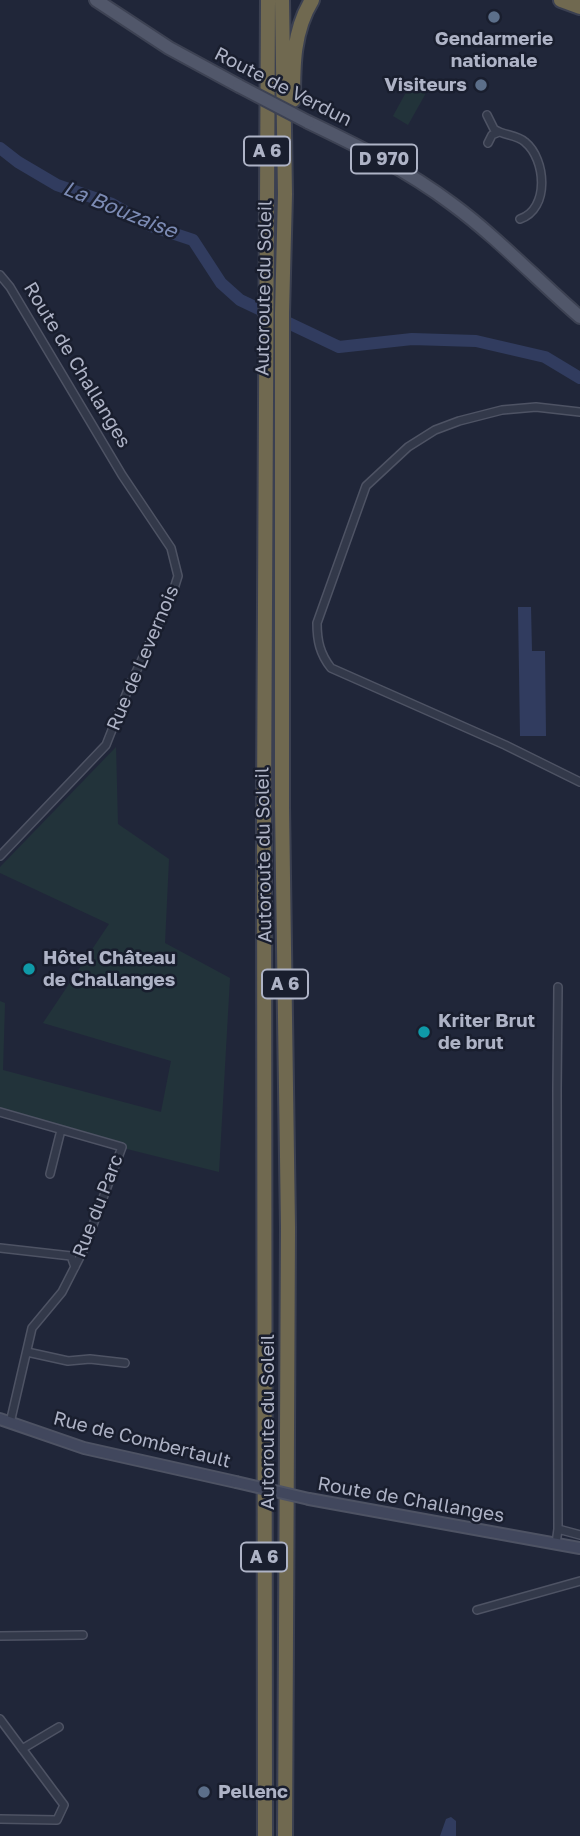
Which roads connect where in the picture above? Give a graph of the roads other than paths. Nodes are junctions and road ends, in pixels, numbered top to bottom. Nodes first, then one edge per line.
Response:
1 (96, 0) edge
2 (268, 0) edge
3 (282, 0) edge
4 (312, 0) edge
5 (561, 0) edge
6 (580, 7) edge
7 (487, 115) dead end
8 (499, 132) junction
9 (488, 144) dead end
10 (285, 194) junction
11 (520, 219) dead end
12 (0, 275) edge
13 (580, 317) edge
14 (275, 331) junction
15 (580, 412) edge
16 (122, 475) joint
17 (580, 782) edge
18 (0, 856) edge
19 (558, 987) dead end
20 (0, 1112) edge
21 (61, 1130) junction
22 (50, 1174) dead end
23 (0, 1248) edge
24 (75, 1267) junction
25 (27, 1352) junction
26 (125, 1363) dead end
27 (5, 1421) edge
28 (236, 1482) joint
29 (558, 1529) junction
30 (580, 1535) edge
31 (556, 1544) junction
32 (580, 1548) edge
33 (580, 1581) edge
34 (477, 1610) dead end
35 (83, 1634) dead end
36 (0, 1636) edge
37 (0, 1720) edge
38 (59, 1727) dead end
39 (22, 1749) junction
40 (0, 1819) edge
41 (265, 1836) edge
42 (285, 1836) edge

1 - 13 main road, Route de Verdun / D 970, bridge
2 - 14 highway, Autoroute du Soleil / A 6
3 - 10 highway, Autoroute du Soleil / A 6
4 - 10 highway
5 - 6 highway
7 - 8 street
8 - 9 street
8 - 11 street
10 - 14 highway, Autoroute du Soleil / A 6
12 - 16 street, Route de Challanges
14 - 41 highway, Autoroute du Soleil / A 6
14 - 42 highway, Autoroute du Soleil / A 6
15 - 17 street
16 - 18 street, Rue de Levernois
19 - 29 street
20 - 21 street, Rue du Parc
21 - 22 street
21 - 24 street, Rue du Parc
23 - 24 street
24 - 25 street
25 - 26 street
25 - 27 street
27 - 28 street, Rue de Combertault
28 - 31 street, Route de Challanges, bridge
29 - 30 street
29 - 31 street
31 - 32 street, Route de Challanges
33 - 34 street
35 - 36 street
37 - 39 street
38 - 39 street
39 - 40 street

